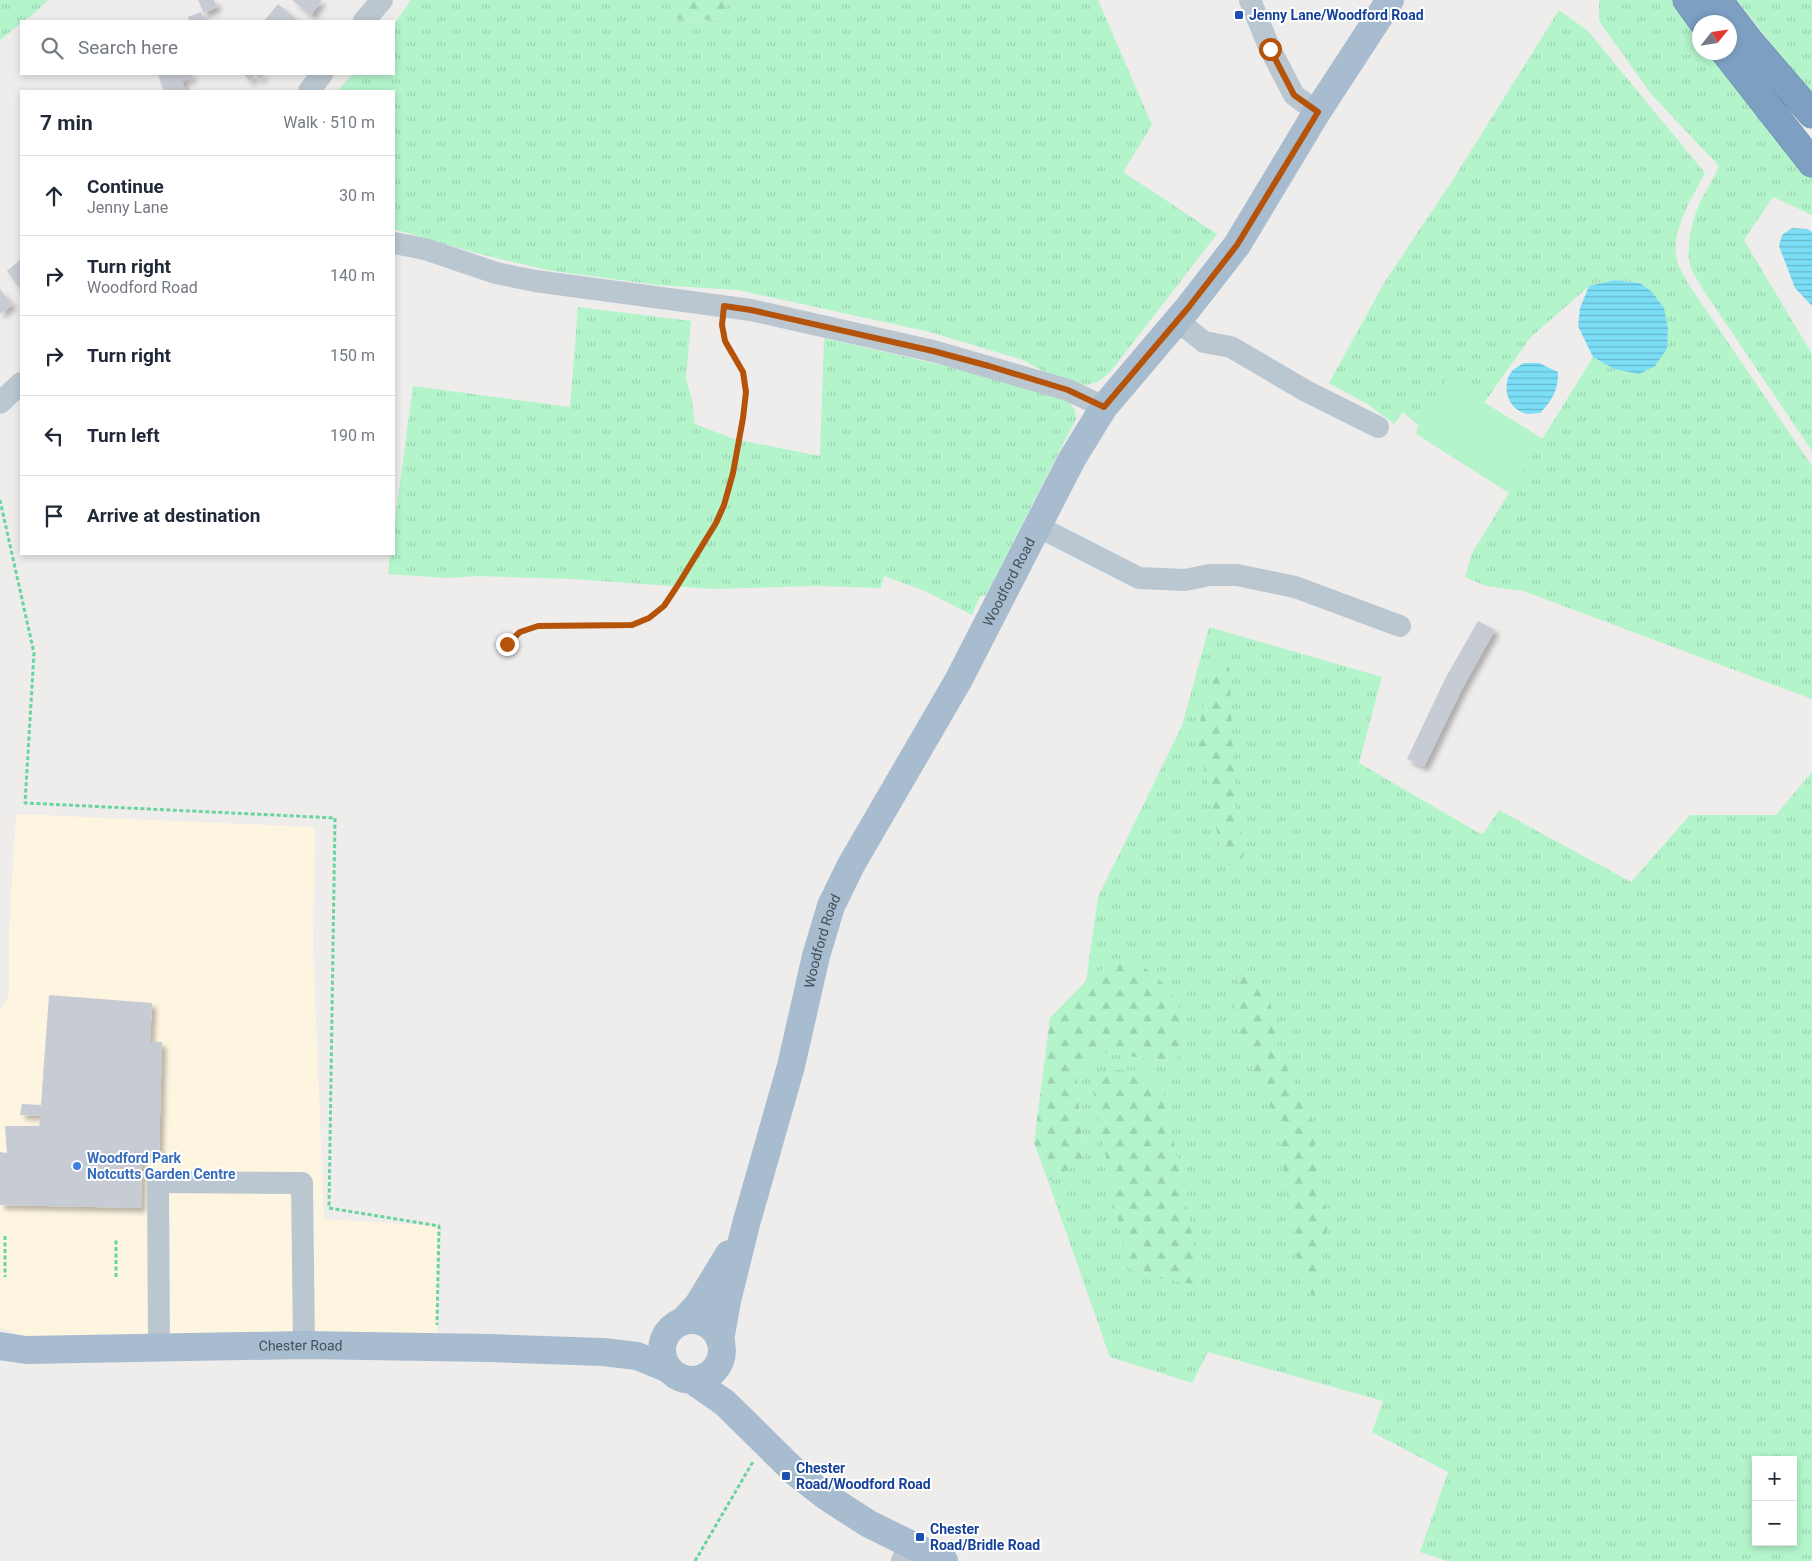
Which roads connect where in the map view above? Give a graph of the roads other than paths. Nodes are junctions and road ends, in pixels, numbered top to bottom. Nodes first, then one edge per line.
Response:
1 (382, 0) edge
2 (1250, 0) edge
3 (1390, 0) edge
4 (1687, 0) edge
5 (1718, 0) edge
6 (1698, 15) edge
7 (365, 20) edge
8 (1731, 60) edge
9 (321, 75) edge
10 (310, 90) edge
11 (1318, 112) junction
12 (1812, 114) edge
13 (1812, 163) edge
14 (395, 243) edge
15 (1178, 321) junction
16 (20, 384) edge
17 (0, 403) edge
18 (1104, 407) junction
19 (1378, 427) dead end
20 (1037, 526) junction
21 (1400, 626) dead end
22 (746, 1224) junction
23 (677, 1324) junction
24 (304, 1345) junction
25 (0, 1346) edge
26 (721, 1348) junction
27 (159, 1349) junction
28 (603, 1352) junction
29 (681, 1374) junction
30 (765, 1441) junction
31 (906, 1553) edge
32 (944, 1561) edge

1 - 7 street
2 - 11 street
3 - 11 main road, Woodford Road
4 - 6 highway
5 - 12 highway
8 - 13 highway
9 - 10 street
11 - 15 main road, Woodford Road
14 - 18 street
15 - 18 main road, Woodford Road
15 - 19 street
16 - 17 street
18 - 20 main road, Woodford Road
20 - 21 street
20 - 22 main road, Woodford Road
22 - 23 main road, Woodford Road
22 - 26 main road, Woodford Road
23 - 26 main road
23 - 28 main road, Chester Road
23 - 29 main road
24 - 27 main road, Chester Road
24 - 27 street
24 - 28 main road, Chester Road
25 - 27 main road, Chester Road
26 - 29 main road
26 - 30 main road, Chester Road
28 - 29 main road, Chester Road
29 - 30 main road, Chester Road
30 - 31 main road, Chester Road
31 - 32 main road, Chester Road

